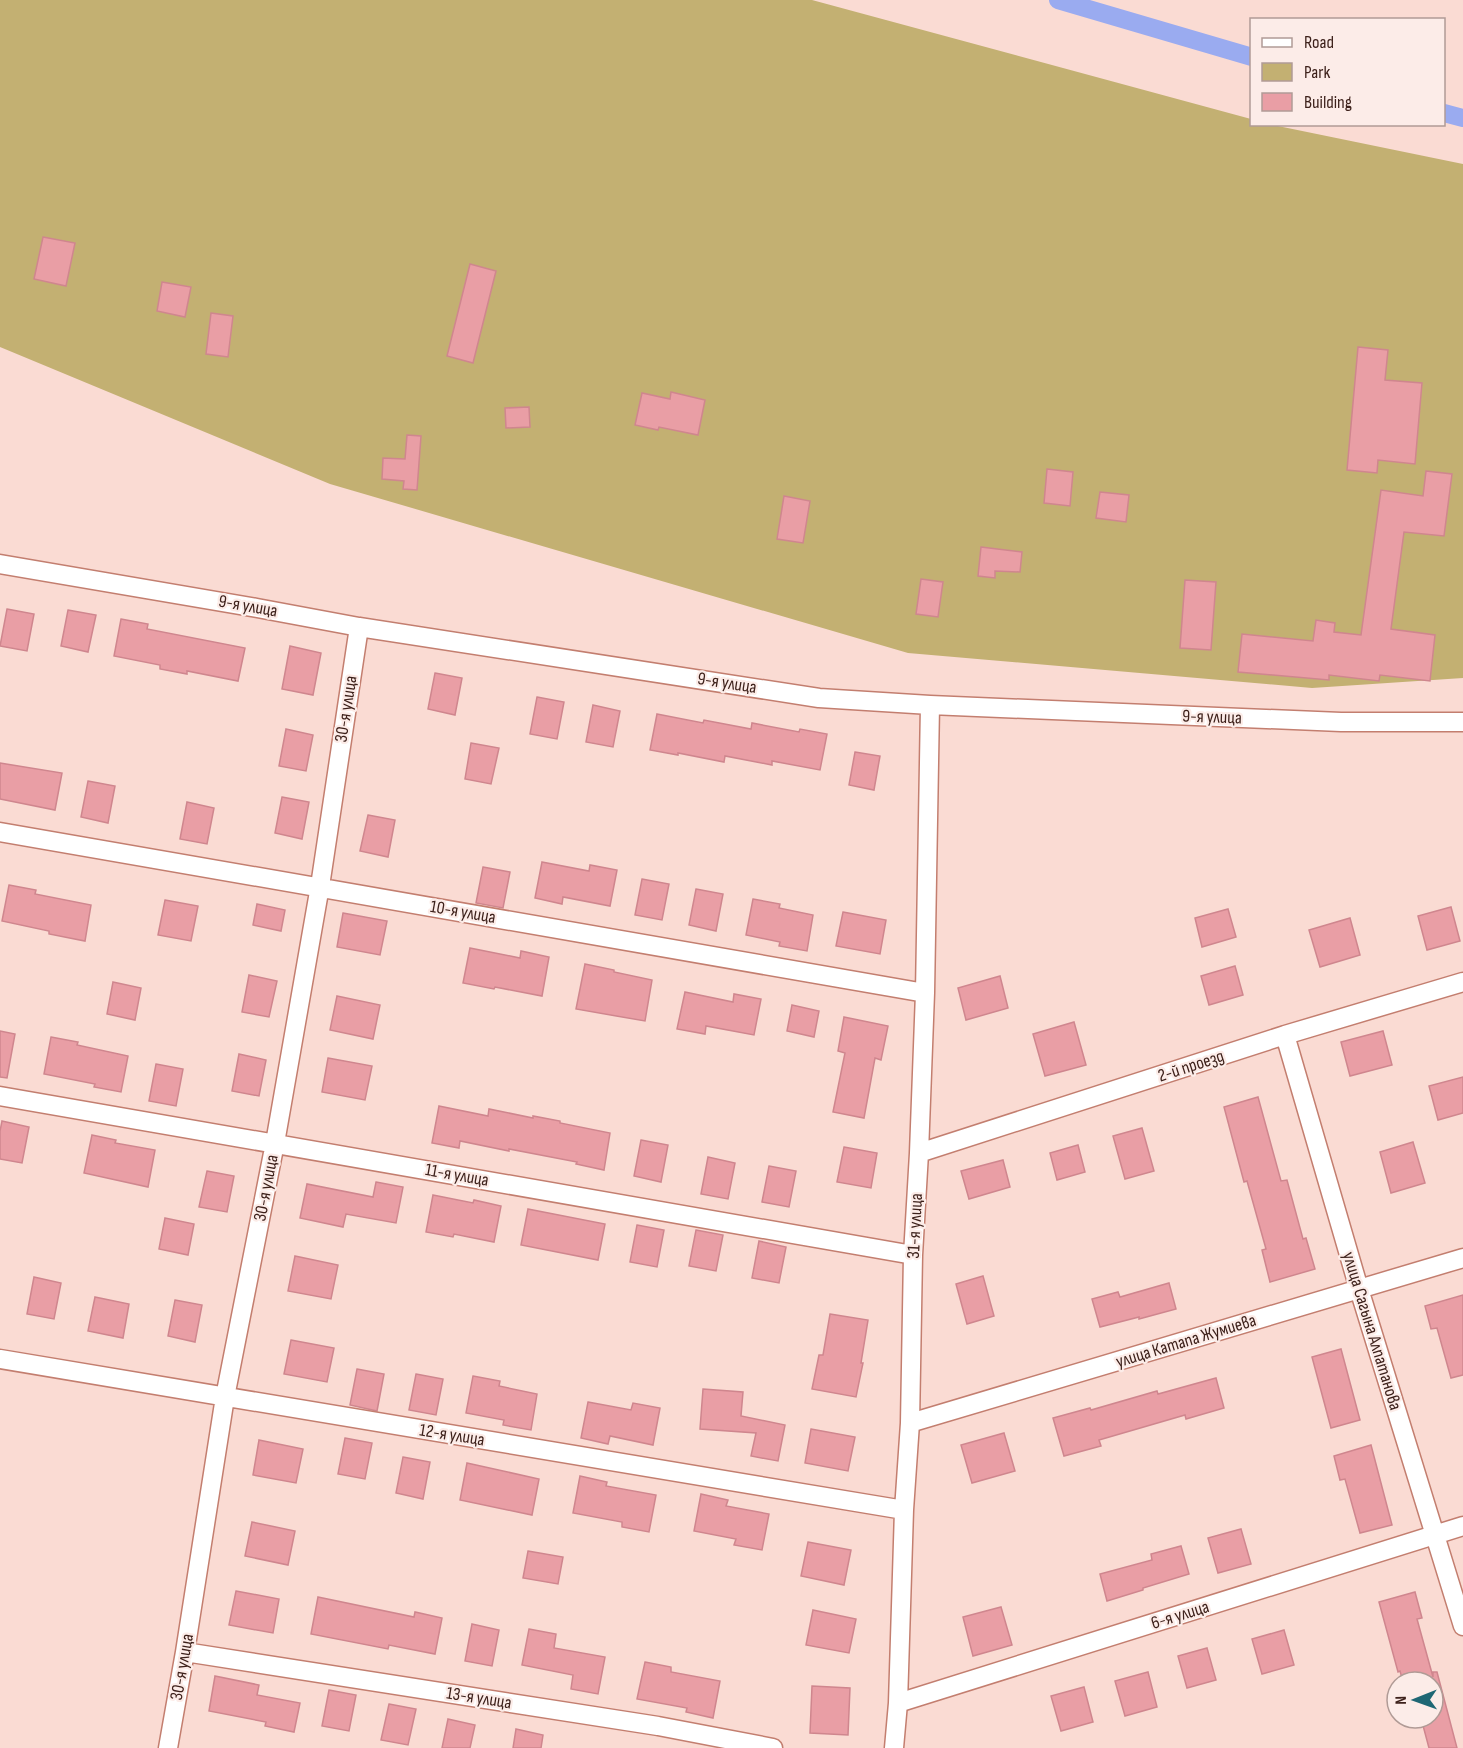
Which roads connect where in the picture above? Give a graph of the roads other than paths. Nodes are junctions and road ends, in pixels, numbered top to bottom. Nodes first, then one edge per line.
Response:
1 (0, 564) edge
2 (358, 627) junction
3 (930, 705) junction
4 (1463, 722) edge
5 (0, 832) edge
6 (320, 886) junction
7 (1463, 982) edge
8 (925, 993) junction
9 (1285, 1035) junction
10 (0, 1096) edge
11 (275, 1143) junction
12 (919, 1153) junction
13 (913, 1255) junction
14 (1463, 1258) edge
15 (1359, 1289) junction
16 (0, 1359) edge
17 (225, 1397) junction
18 (909, 1423) junction
19 (904, 1510) junction
20 (1463, 1526) edge
21 (1435, 1535) junction
22 (1463, 1626) edge
23 (185, 1652) junction
24 (898, 1703) junction
25 (168, 1748) edge
26 (773, 1748) edge
27 (894, 1748) edge

1 - 2 street, 9-я улица
2 - 3 street, 9-я улица
2 - 6 street, 30-я улица
3 - 4 street, 9-я улица
3 - 8 street, 31-я улица
5 - 6 street, 10-я улица
6 - 8 street, 10-я улица
6 - 11 street, 30-я улица
7 - 9 street, 2-й проезд
8 - 12 street, 31-я улица
9 - 12 street, 2-й проезд
9 - 15 street, улица Сагына Алпатанова
10 - 11 street, 11-я улица
11 - 13 street, 11-я улица
11 - 17 street, 30-я улица
12 - 13 street, 31-я улица
13 - 18 street, 31-я улица
14 - 15 street, улица Катапа Жумиева
15 - 18 street, улица Катапа Жумиева
15 - 21 street, улица Сагына Алпатанова
16 - 17 street, 12-я улица
17 - 19 street, 12-я улица
17 - 23 street, 30-я улица
18 - 19 street, 31-я улица
19 - 24 street, 31-я улица
20 - 21 street, 6-я улица
21 - 22 street, улица Сагына Алпатанова
21 - 24 street, 6-я улица
23 - 25 street, 30-я улица
23 - 26 street, 13-я улица
24 - 27 street, 31-я улица

